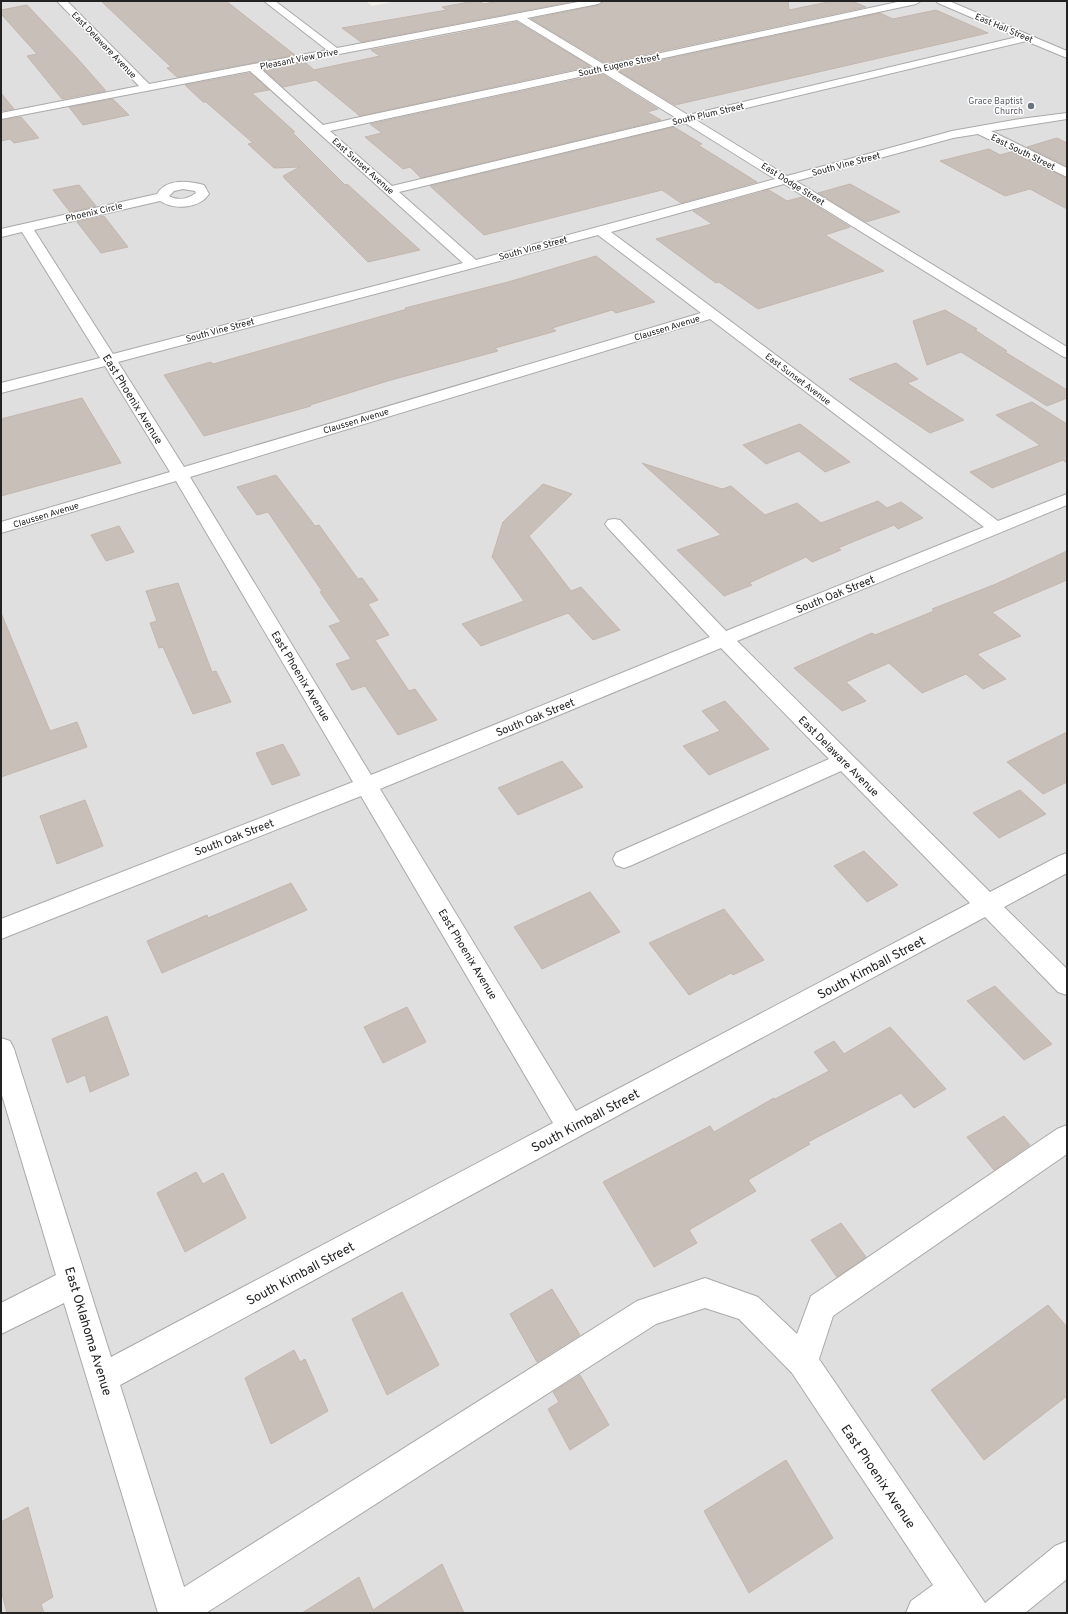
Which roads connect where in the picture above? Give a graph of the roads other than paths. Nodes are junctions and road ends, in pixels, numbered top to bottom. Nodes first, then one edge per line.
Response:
1 (62, 1) edge
2 (269, 1) edge
3 (598, 1) edge
4 (916, 1) edge
5 (941, 1) edge
6 (518, 16) junction
7 (1027, 38) junction
8 (336, 52) junction
9 (1067, 55) edge
10 (253, 68) junction
11 (602, 68) junction
12 (147, 88) junction
13 (1, 116) edge
14 (1067, 116) edge
15 (686, 119) junction
16 (321, 129) junction
17 (980, 130) junction
18 (1067, 173) edge
19 (786, 180) junction
20 (390, 190) junction
21 (162, 197) dead end
22 (26, 228) junction
23 (600, 230) junction
24 (1, 233) edge
25 (473, 264) junction
26 (712, 314) junction
27 (1067, 353) edge
28 (108, 359) junction
29 (1, 388) edge
30 (180, 474) junction
31 (1067, 499) edge
32 (614, 524) dead end
33 (1, 528) edge
34 (997, 528) junction
35 (724, 640) junction
36 (844, 761) junction
37 (367, 785) junction
38 (624, 859) dead end
39 (1067, 862) edge
40 (986, 904) junction
41 (1, 929) edge
42 (1067, 985) edge
43 (1, 1049) edge
44 (571, 1128) junction
45 (1067, 1138) edge
46 (74, 1282) junction
47 (1, 1319) edge
48 (803, 1362) junction
49 (103, 1378) junction
50 (1067, 1558) edge
51 (964, 1601) edge
52 (175, 1613) edge
53 (923, 1613) edge
54 (998, 1613) edge

1 - 12 street, East Delaware Avenue
2 - 8 street
3 - 6 street, Pleasant View Drive
4 - 11 street, South Eugene Street
5 - 7 street, East Hall Street
6 - 8 street, Pleasant View Drive
6 - 11 street, East Dodge Street
7 - 9 street, East Hall Street
7 - 15 street, South Plum Street
8 - 10 street, Pleasant View Drive
10 - 12 street, Pleasant View Drive
10 - 16 street, East Sunset Avenue
11 - 15 street, East Dodge Street
11 - 16 street, South Eugene Street
12 - 13 street, Pleasant View Drive
14 - 17 street, South Vine Street
15 - 19 street, East Dodge Street
15 - 20 street, South Plum Street
16 - 20 street, East Sunset Avenue
17 - 18 street, East South Street
17 - 19 street, South Vine Street
19 - 23 street, South Vine Street
19 - 27 street, East Dodge Street
20 - 25 street, East Sunset Avenue
21 - 22 street, Phoenix Circle
22 - 24 street, Phoenix Circle
22 - 28 street, East Phoenix Avenue
23 - 25 street, South Vine Street
23 - 26 street, East Sunset Avenue
25 - 28 street, South Vine Street
26 - 30 street, Claussen Avenue
26 - 34 street, East Sunset Avenue
28 - 29 street, South Vine Street
28 - 30 street, East Phoenix Avenue
30 - 33 street, Claussen Avenue
30 - 37 street, East Phoenix Avenue
31 - 34 street, South Oak Street
32 - 35 street, East Delaware Avenue
34 - 35 street, South Oak Street
35 - 36 street, East Delaware Avenue
35 - 37 street, South Oak Street
36 - 38 street
36 - 40 street, East Delaware Avenue
37 - 41 street, South Oak Street
37 - 44 street, East Phoenix Avenue
39 - 40 street, South Kimball Street
40 - 42 street, East Delaware Avenue
40 - 44 street, South Kimball Street
43 - 46 street, East Oklahoma Avenue
44 - 49 street, South Kimball Street
45 - 48 street
46 - 47 street
46 - 49 street, East Oklahoma Avenue
48 - 51 street, East Phoenix Avenue
48 - 52 street, East Phoenix Avenue
49 - 52 street, East Oklahoma Avenue
50 - 54 street
51 - 53 street

